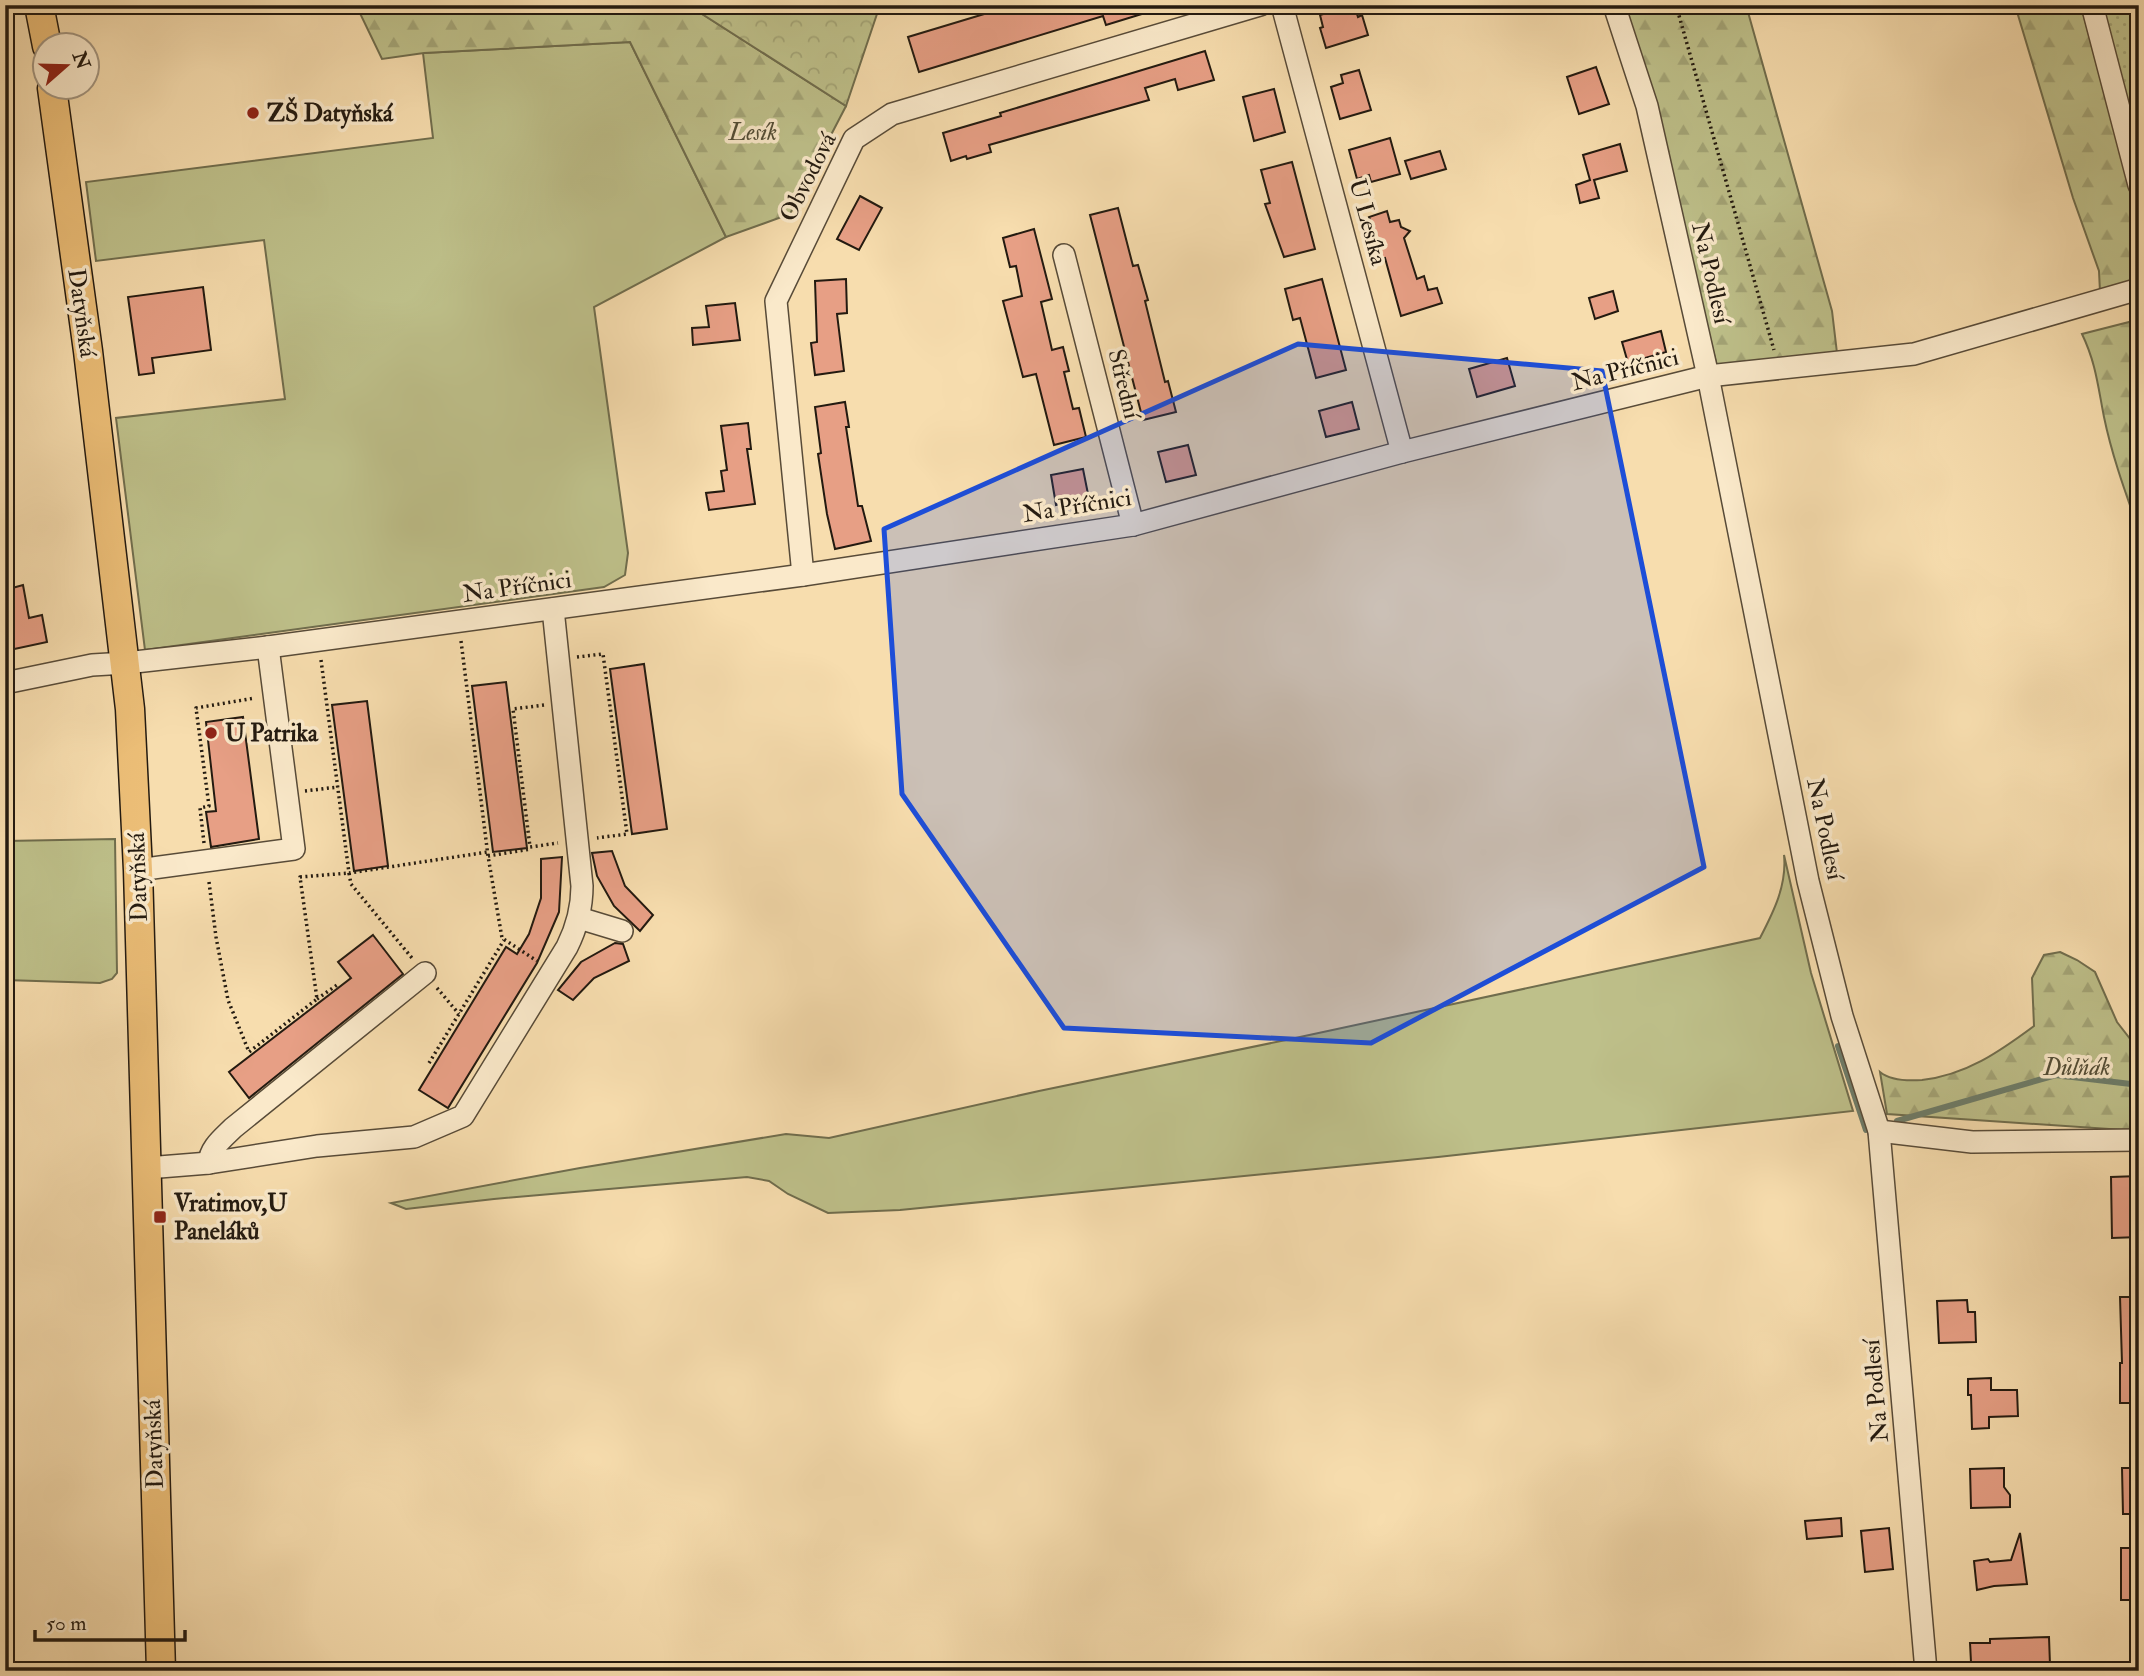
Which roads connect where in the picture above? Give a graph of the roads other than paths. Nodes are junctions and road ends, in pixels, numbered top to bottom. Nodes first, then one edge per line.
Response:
1 (39, 5) edge
2 (1260, 5) edge
3 (1282, 5) edge
4 (1614, 5) edge
5 (2092, 5) edge
6 (44, 32) edge
7 (54, 102) edge
8 (2139, 185) edge
9 (1064, 255) dead end
10 (2139, 289) edge
11 (1707, 376) junction
12 (1402, 453) junction
13 (1133, 525) junction
14 (803, 575) junction
15 (553, 609) junction
16 (268, 647) junction
17 (126, 663) junction
18 (5, 683) edge
19 (138, 870) junction
20 (579, 918) junction
21 (622, 931) dead end
22 (425, 973) road end
23 (1879, 1131) junction
24 (2139, 1140) edge
25 (209, 1164) junction
26 (147, 1168) junction
27 (161, 1671) edge
28 (1926, 1671) edge

1 - 6 main road
2 - 14 street, Obvodová
3 - 12 street, U Lesíka
4 - 11 street, Na Podlesí
5 - 8 street
7 - 17 main road, Datyňská
9 - 13 street, Střední
10 - 11 street, Na Příčnici
11 - 12 street, Na Příčnici
11 - 23 street, Na Podlesí
12 - 13 street, Na Příčnici
13 - 14 street, Na Příčnici
14 - 15 street, Na Příčnici
15 - 16 street, Na Příčnici
15 - 20 street
16 - 17 street, Na Příčnici
16 - 19 street
17 - 18 street, Na Příčnici
17 - 19 main road, Datyňská
19 - 26 main road, Datyňská
20 - 21 street
20 - 25 street
22 - 25 street
23 - 24 street
23 - 28 street, Na Podlesí
25 - 26 street
26 - 27 main road, Datyňská

